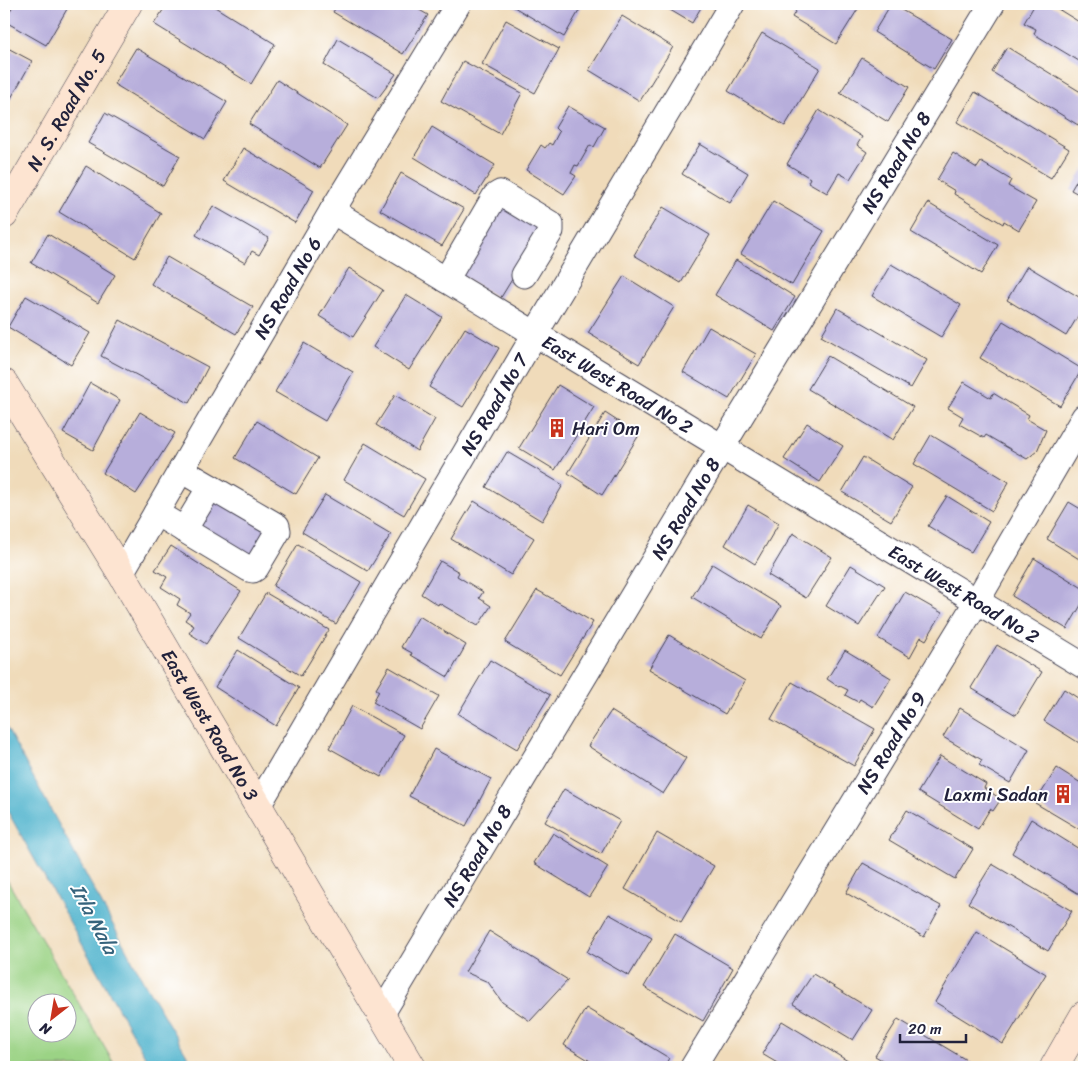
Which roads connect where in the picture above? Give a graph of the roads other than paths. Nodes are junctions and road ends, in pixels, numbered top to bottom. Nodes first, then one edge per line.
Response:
1 (128, 4) edge
2 (458, 4) edge
3 (732, 4) edge
4 (992, 4) edge
5 (332, 211) junction
6 (4, 215) edge
7 (446, 280) junction
8 (565, 284) junction
9 (535, 334) junction
10 (4, 383) edge
11 (1084, 417) edge
12 (722, 447) junction
13 (181, 470) junction
14 (210, 487) junction
15 (156, 513) junction
16 (184, 530) junction
17 (120, 573) junction
18 (978, 601) junction
19 (1084, 666) edge
20 (258, 806) junction
21 (381, 1015) junction
22 (1084, 1015) edge
23 (412, 1067) edge
24 (693, 1067) edge
25 (1054, 1067) edge

1 - 6 street, N. S. Road No. 5
2 - 5 street, NS Road No 6
3 - 8 street, NS Road No 7
4 - 12 street, NS Road No 8
5 - 7 street, East West Road No 2
5 - 13 street, NS Road No 6
7 - 8 street
7 - 9 street, East West Road No 2
8 - 9 street, NS Road No 7
9 - 12 street, East West Road No 2
9 - 20 street, NS Road No 7
10 - 17 street, East West Road No 3
11 - 18 street, NS Road No 9
12 - 18 street, East West Road No 2
12 - 21 street, NS Road No 8
13 - 14 street
13 - 15 street, NS Road No 6
14 - 16 street
14 - 16 street
15 - 16 street
15 - 17 street, NS Road No 6
17 - 20 street, East West Road No 3
18 - 19 street, East West Road No 2
18 - 24 street, NS Road No 9
20 - 21 street, East West Road No 3
21 - 23 street, East West Road No 3
22 - 25 street

